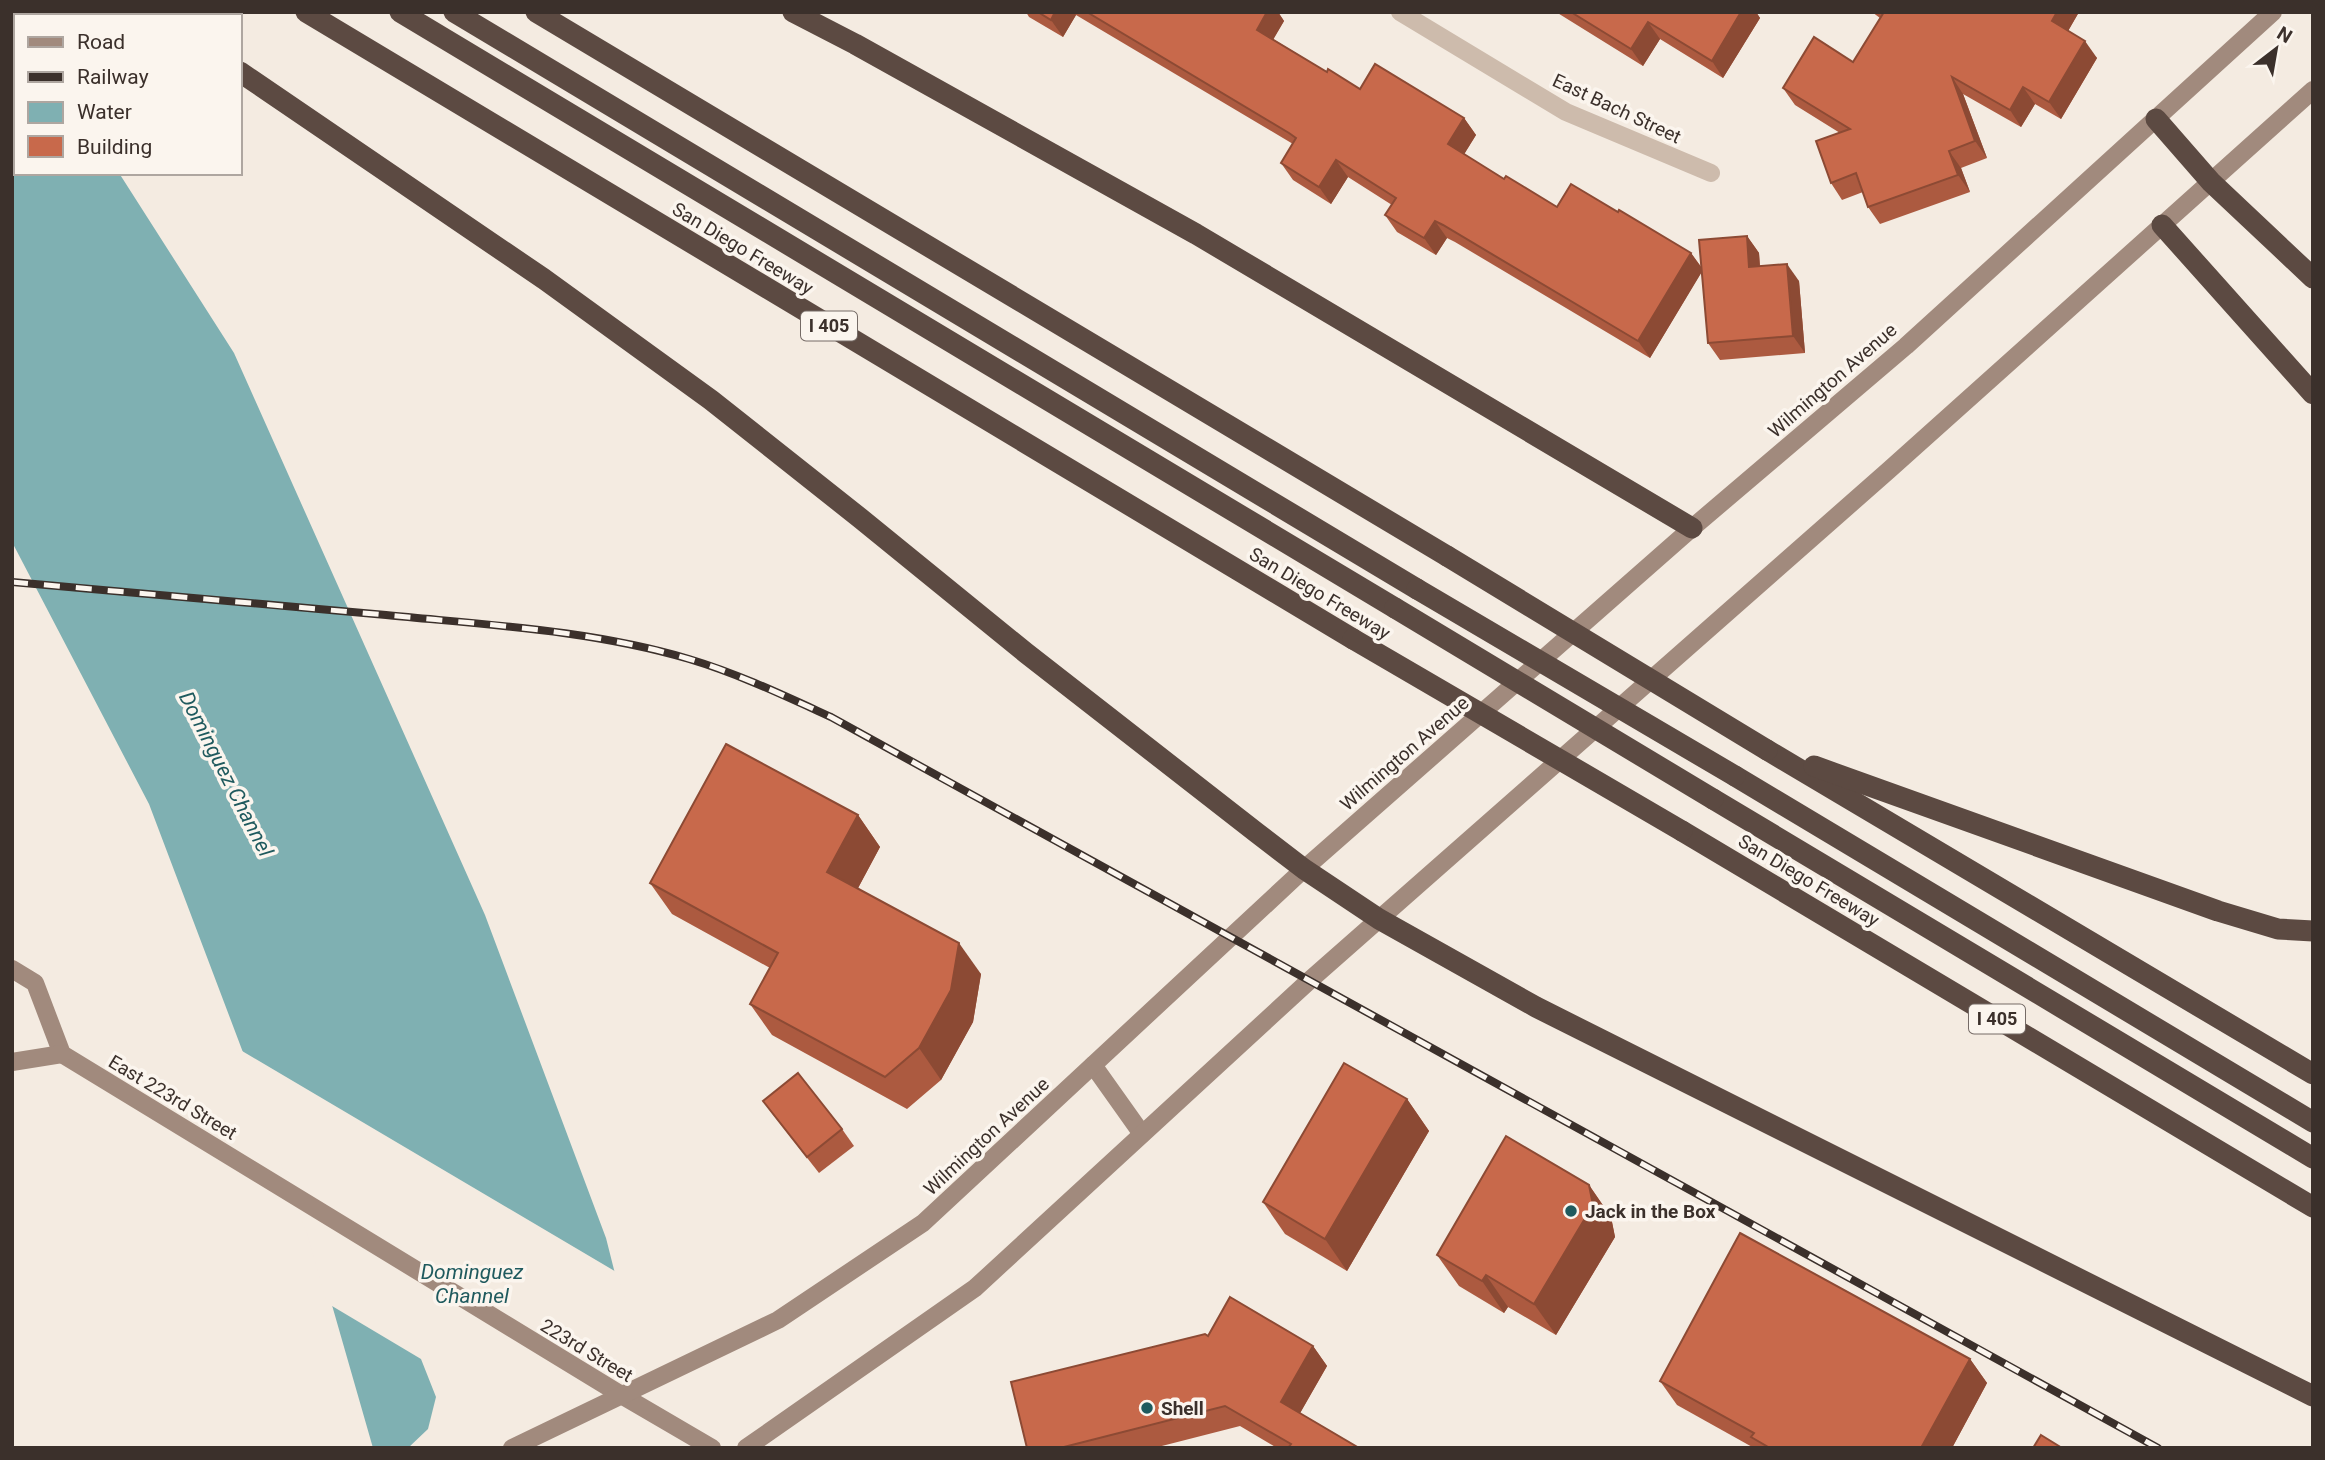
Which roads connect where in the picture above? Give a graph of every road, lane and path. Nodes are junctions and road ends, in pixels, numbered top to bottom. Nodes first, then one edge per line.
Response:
1 (306, 12) edge
2 (400, 12) edge
3 (454, 12) edge
4 (536, 12) edge
5 (793, 12) edge
6 (1400, 12) edge
7 (2273, 12) edge
8 (242, 73) edge
9 (2313, 90) edge
10 (2156, 120) junction
11 (1711, 173) dead end
12 (2211, 183) junction
13 (2162, 225) junction
14 (2313, 278) edge
15 (2313, 394) edge
16 (1692, 528) junction
17 (1767, 750) junction
18 (1304, 869) junction
19 (1379, 919) junction
20 (2313, 931) edge
21 (12, 969) edge
22 (62, 1054) junction
23 (12, 1062) edge
24 (1093, 1065) junction
25 (2313, 1074) edge
26 (2313, 1122) edge
27 (1142, 1134) junction
28 (2313, 1158) edge
29 (263, 1176) joint
30 (2313, 1208) edge
31 (623, 1396) junction
32 (2313, 1396) edge
33 (751, 1445) edge
34 (512, 1448) edge
35 (712, 1448) edge

1 - 30 highway, San Diego Freeway / I 405, bridge
2 - 28 highway, bridge
3 - 26 highway, bridge
4 - 17 highway, bridge
5 - 16 highway
6 - 11 street, East Bach Street
7 - 10 main road, Wilmington Avenue
8 - 18 highway
9 - 12 main road
10 - 12 highway
10 - 16 main road, Wilmington Avenue
12 - 13 main road
12 - 14 highway
13 - 15 highway
13 - 19 main road
16 - 18 main road, Wilmington Avenue
17 - 20 highway
17 - 25 highway
18 - 19 highway
18 - 24 main road, Wilmington Avenue
19 - 27 main road
19 - 32 highway
21 - 22 main road
22 - 23 main road
22 - 29 main road, East 223rd Street
24 - 27 main road
24 - 31 main road, Wilmington Avenue
27 - 33 main road
29 - 31 main road, 223rd Street
31 - 34 main road, Wilmington Avenue
31 - 35 main road, 223rd Street

